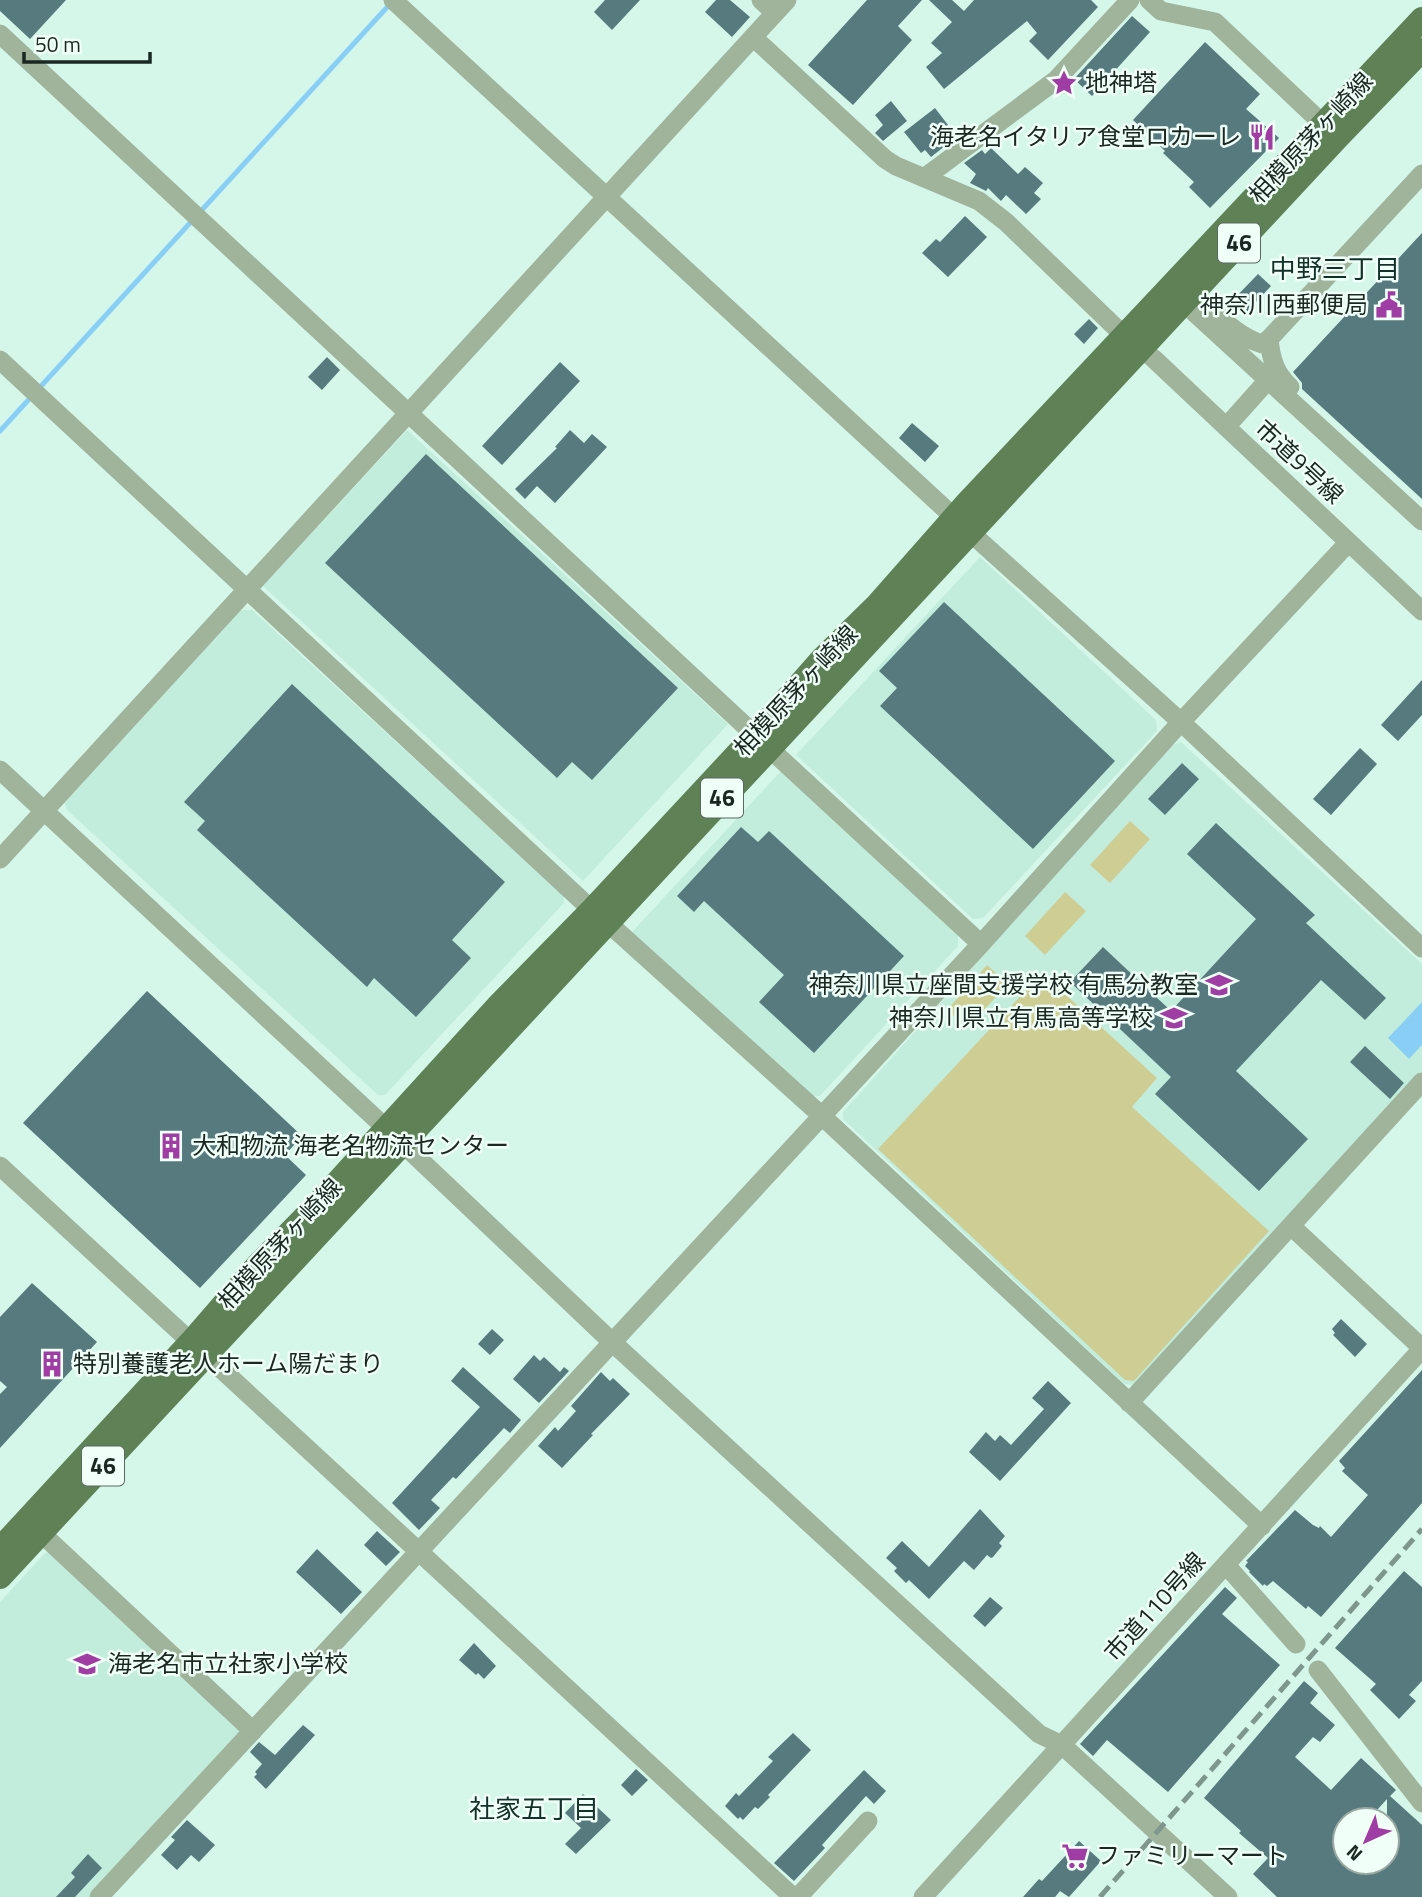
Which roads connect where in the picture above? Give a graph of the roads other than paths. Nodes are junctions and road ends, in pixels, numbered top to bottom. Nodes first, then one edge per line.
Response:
1 (1130, 0) edge
2 (1149, 0) edge
3 (397, 3) edge
4 (774, 4) edge
5 (1422, 19) edge
6 (0, 34) edge
7 (753, 37) junction
8 (1422, 50) edge
9 (1324, 125) junction
10 (1422, 173) edge
11 (924, 178) junction
12 (606, 196) junction
13 (1189, 298) junction
14 (1269, 339) junction
15 (1134, 342) junction
16 (0, 360) edge
17 (1268, 380) junction
18 (1295, 391) junction
19 (409, 412) junction
20 (1314, 422) junction
21 (1226, 426) junction
22 (1405, 506) junction
23 (1422, 522) edge
24 (963, 525) junction
25 (1348, 543) junction
26 (248, 589) junction
27 (1422, 611) edge
28 (1181, 722) junction
29 (755, 734) junction
30 (0, 769) edge
31 (45, 811) junction
32 (0, 859) edge
33 (599, 916) junction
34 (981, 944) junction
35 (1422, 948) edge
36 (1422, 1082) edge
37 (822, 1115) junction
38 (394, 1136) junction
39 (0, 1166) edge
40 (1292, 1226) junction
41 (612, 1342) junction
42 (199, 1348) junction
43 (1422, 1348) edge
44 (1129, 1403) junction
45 (1262, 1526) junction
46 (41, 1534) junction
47 (0, 1549) edge
48 (419, 1551) junction
49 (1226, 1565) junction
50 (0, 1577) edge
51 (1296, 1644) dead end
52 (1318, 1670) dead end
53 (253, 1731) junction
54 (1062, 1745) junction
55 (1422, 1803) edge
56 (869, 1821) dead end
57 (99, 1897) edge
58 (796, 1897) edge
59 (923, 1897) edge
60 (1228, 1897) edge

1 - 11 street
2 - 9 street
3 - 12 street
4 - 7 street
5 - 9 main road, 相模原茅ヶ崎線 / 46
6 - 19 street
7 - 11 street, 市道9号線
7 - 12 street
8 - 13 main road, 相模原茅ヶ崎線 / 46
9 - 15 main road, 相模原茅ヶ崎線 / 46
10 - 14 street
11 - 15 street, 市道9号線
12 - 19 street
12 - 24 street
13 - 14 street
13 - 15 main road, 相模原茅ヶ崎線 / 46
13 - 17 street
14 - 18 street
15 - 21 street, 市道9号線
15 - 24 main road, 相模原茅ヶ崎線 / 46
16 - 26 street
17 - 20 street
17 - 21 street
18 - 20 street
18 - 22 street
19 - 26 street
19 - 29 street
20 - 22 street
21 - 25 street, 市道9号線
22 - 23 street
24 - 28 street
24 - 29 main road, 相模原茅ヶ崎線 / 46
25 - 27 street, 市道9号線
25 - 28 street
26 - 31 street
26 - 33 street
28 - 34 street
28 - 35 street
29 - 33 main road, 相模原茅ヶ崎線 / 46
29 - 34 street
30 - 31 street
31 - 32 street
31 - 38 street
33 - 37 street
33 - 38 main road, 相模原茅ヶ崎線 / 46
34 - 37 street
36 - 40 street
37 - 41 street
37 - 44 street
38 - 41 street
38 - 42 main road, 相模原茅ヶ崎線 / 46
39 - 42 street
40 - 43 street
40 - 44 street
41 - 48 street
41 - 54 street
42 - 46 main road, 相模原茅ヶ崎線 / 46
42 - 47 main road, 相模原茅ヶ崎線 / 46
42 - 48 street
43 - 45 street, 市道110号線
44 - 45 street
45 - 49 street, 市道110号線
46 - 50 main road, 相模原茅ヶ崎線 / 46
46 - 53 street
48 - 53 street
48 - 58 street
49 - 51 street
49 - 54 street, 市道110号線
52 - 55 street
53 - 57 street
54 - 59 street, 市道110号線
54 - 60 street
56 - 58 street

